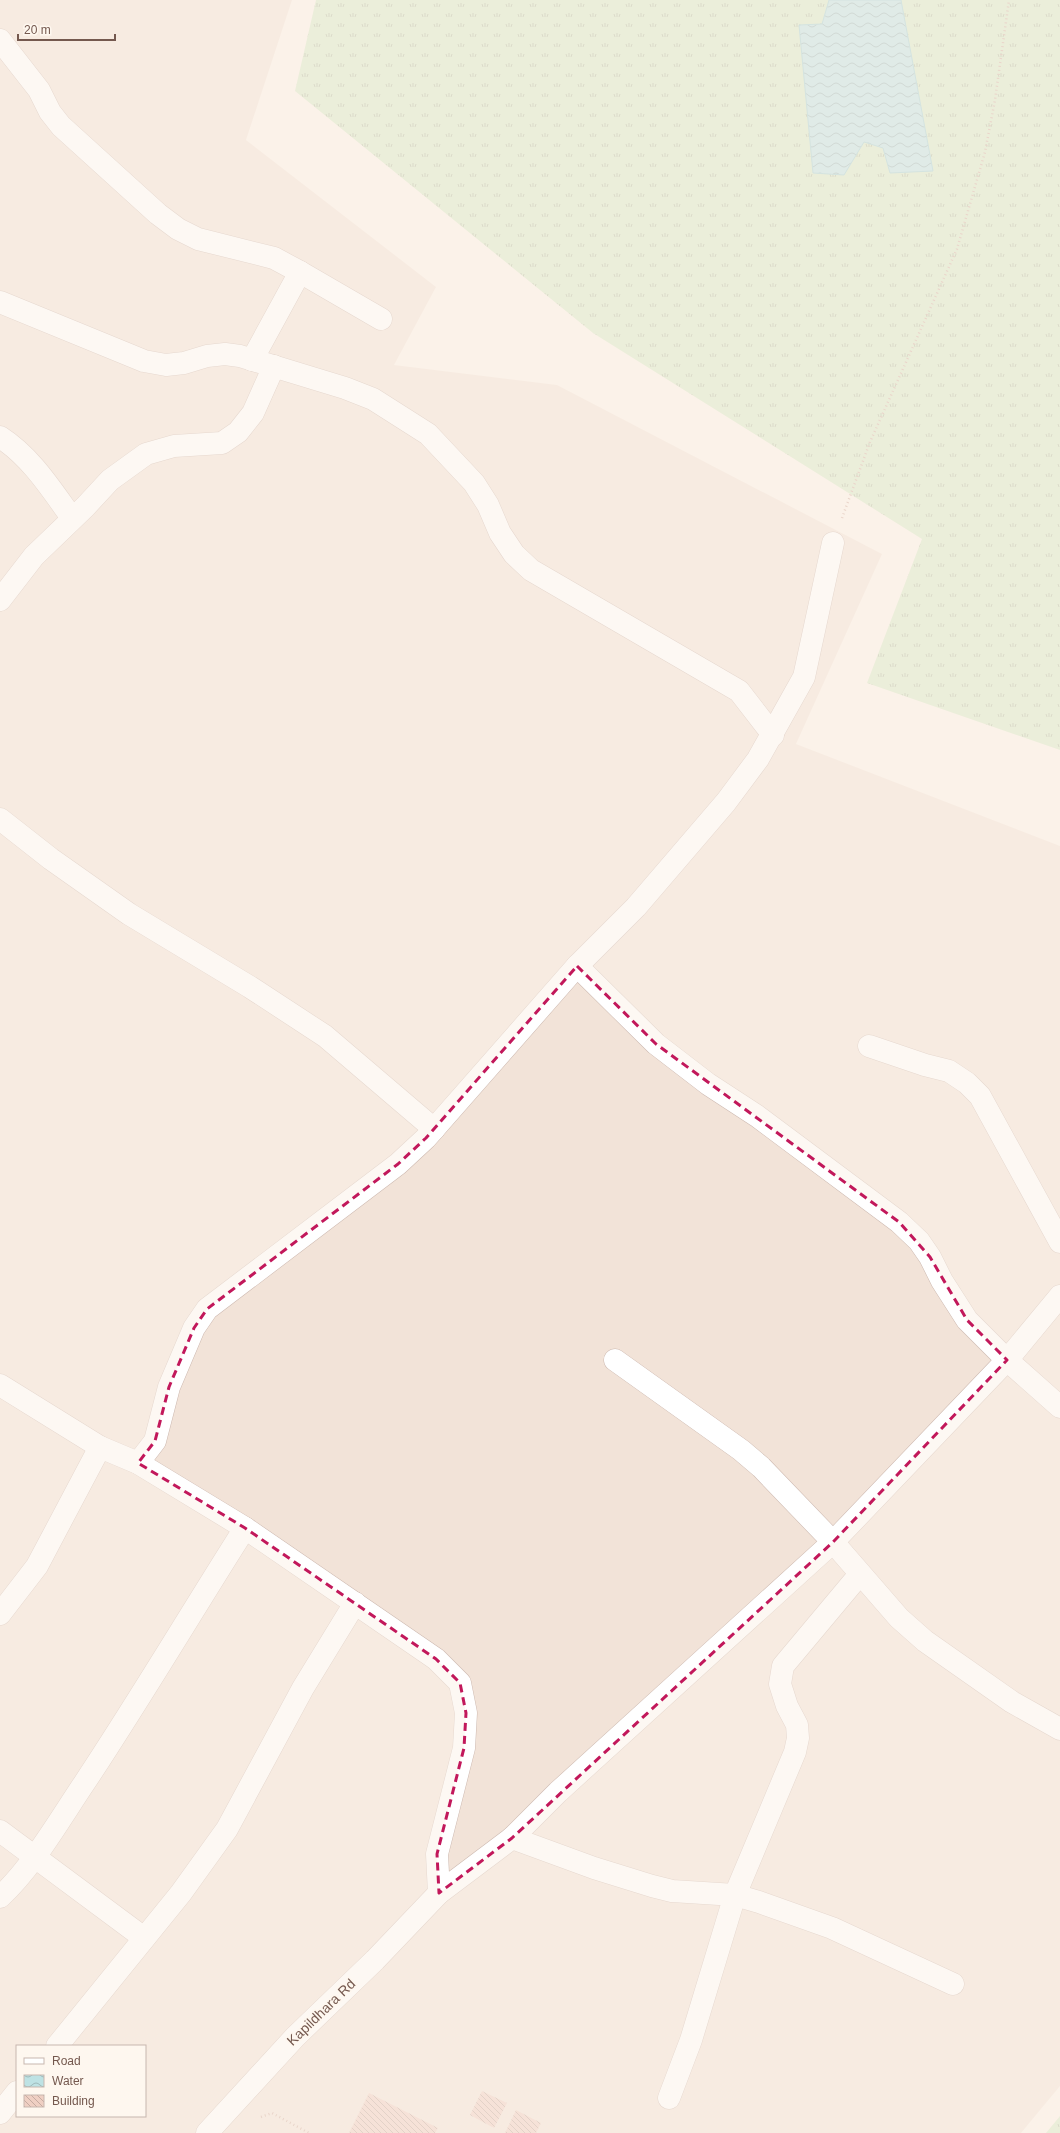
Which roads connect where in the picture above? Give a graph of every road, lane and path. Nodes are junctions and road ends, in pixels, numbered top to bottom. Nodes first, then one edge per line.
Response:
1 (1010, 0) edge
2 (0, 40) edge
3 (300, 272) junction
4 (0, 302) edge
5 (381, 319) dead end
6 (252, 360) junction
7 (274, 366) junction
8 (0, 436) edge
9 (72, 518) junction
10 (833, 543) joint
11 (0, 600) edge
12 (772, 735) junction
13 (0, 819) edge
14 (577, 966) junction
15 (869, 1046) dead end
16 (434, 1128) junction
17 (1060, 1242) edge
18 (1060, 1296) edge
19 (614, 1360) dead end
20 (1007, 1360) junction
21 (0, 1385) edge
22 (1060, 1407) edge
23 (100, 1447) junction
24 (138, 1463) junction
25 (245, 1528) junction
26 (833, 1542) junction
27 (860, 1574) junction
28 (355, 1602) junction
29 (0, 1614) edge
30 (1060, 1729) edge
31 (0, 1831) edge
32 (512, 1838) junction
33 (34, 1857) junction
34 (439, 1893) junction
35 (735, 1895) junction
36 (0, 1897) edge
37 (144, 1938) junction
38 (953, 1984) dead end
39 (58, 2045) edge
40 (16, 2093) edge
41 (669, 2098) dead end
42 (0, 2113) edge
43 (259, 2118) dead end
44 (207, 2133) edge
45 (309, 2133) edge

1 - 10 path
2 - 3 street
3 - 5 street
3 - 6 street
4 - 6 street
6 - 7 street
7 - 9 street
7 - 12 street
8 - 9 street
9 - 11 street
10 - 12 street
12 - 14 street
13 - 16 street
14 - 16 street
14 - 20 street
15 - 17 street
16 - 24 street
18 - 20 street, Kapildhara Rd
19 - 26 street
20 - 22 street
20 - 26 street, Kapildhara Rd
21 - 23 street
23 - 24 street
23 - 29 street
24 - 25 street
25 - 28 street
25 - 33 street
26 - 27 street
26 - 32 street, Kapildhara Rd
27 - 30 street
27 - 35 street
28 - 34 street
28 - 37 street
31 - 33 street
32 - 34 street, Kapildhara Rd
32 - 35 street
33 - 36 street
33 - 37 street
34 - 44 street, Kapildhara Rd
35 - 38 street
35 - 41 street
37 - 39 street
40 - 42 street
43 - 45 path

